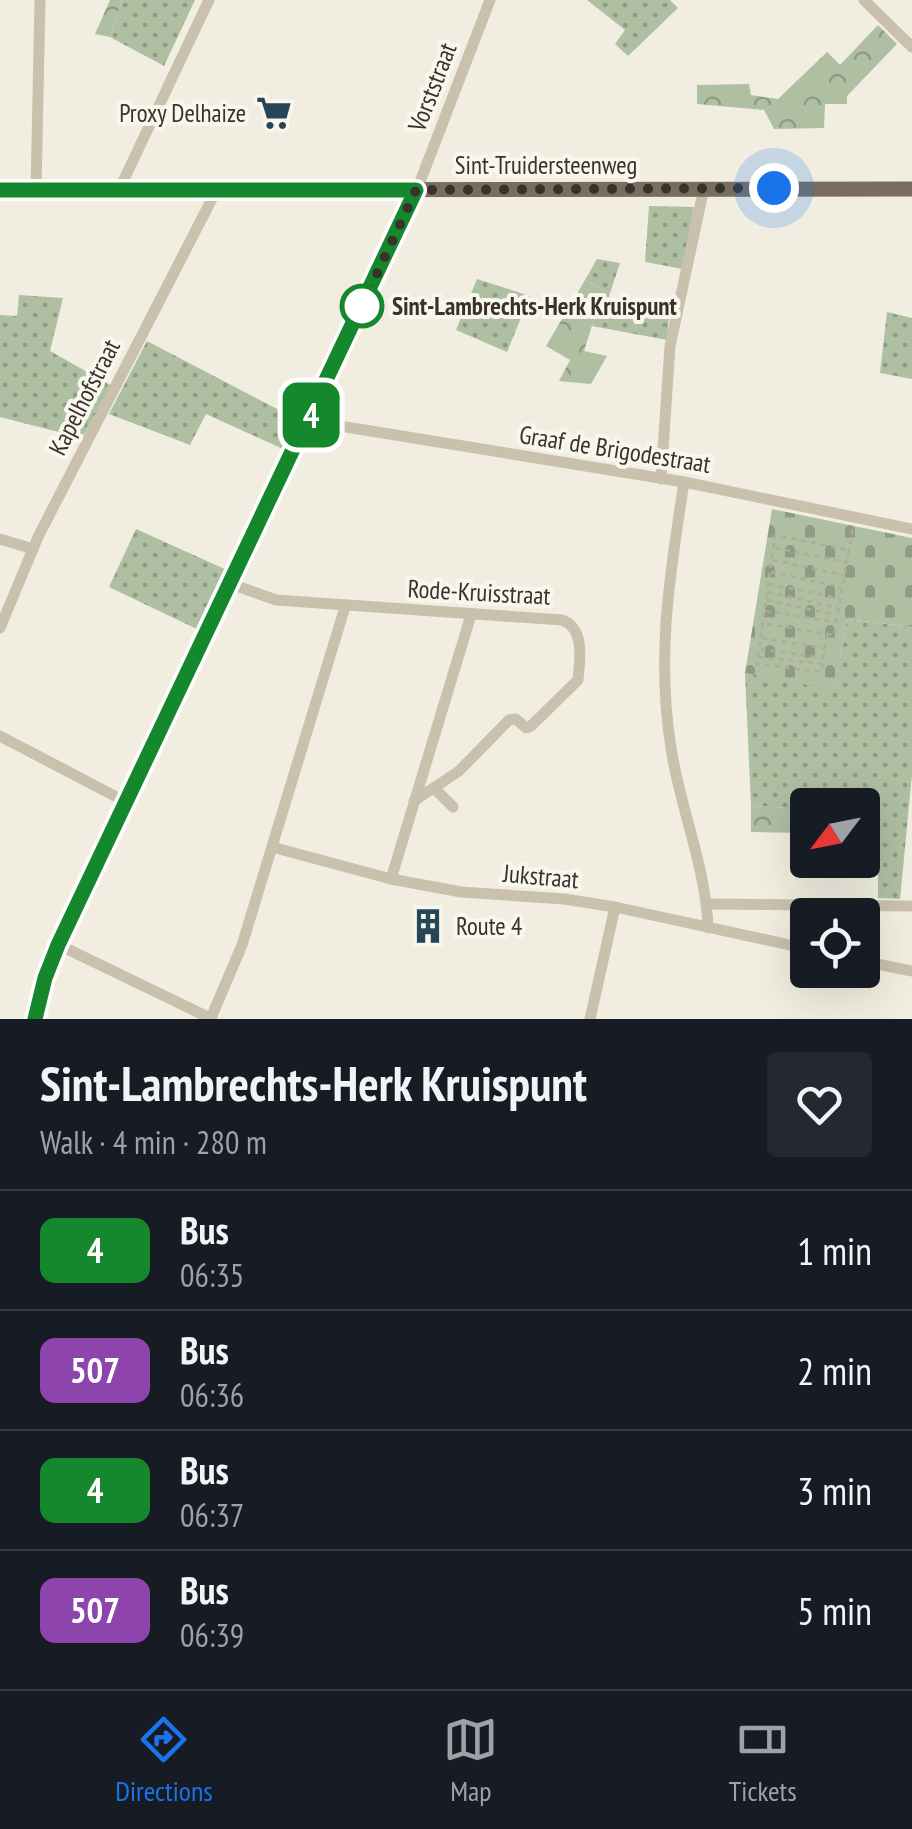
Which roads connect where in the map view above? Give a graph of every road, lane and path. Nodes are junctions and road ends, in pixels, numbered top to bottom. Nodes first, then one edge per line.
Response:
1 (40, 0) edge
2 (209, 0) edge
3 (490, 0) edge
4 (864, 0) edge
5 (912, 47) edge
6 (704, 188) junction
7 (912, 189) edge
8 (0, 190) edge
9 (36, 190) junction
10 (119, 190) junction
11 (416, 190) junction
12 (216, 191) junction
13 (309, 421) junction
14 (661, 479) junction
15 (684, 482) junction
16 (855, 517) junction
17 (912, 529) edge
18 (0, 539) edge
19 (774, 547) junction
20 (33, 549) junction
21 (849, 550) junction
22 (772, 560) junction
23 (847, 562) junction
24 (770, 572) junction
25 (845, 575) junction
26 (231, 584) junction
27 (769, 584) junction
28 (843, 587) junction
29 (768, 592) junction
30 (841, 598) junction
31 (767, 600) junction
32 (345, 607) junction
33 (839, 608) junction
34 (765, 612) junction
35 (471, 615) junction
36 (495, 616) junction
37 (838, 616) junction
38 (836, 622) junction
39 (764, 624) junction
40 (0, 628) edge
41 (508, 629) dead end
42 (827, 634) junction
43 (762, 638) junction
44 (825, 648) junction
45 (760, 649) junction
46 (460, 651) junction
47 (824, 658) junction
48 (472, 664) dead end
49 (0, 736) edge
50 (434, 788) junction
51 (414, 801) junction
52 (128, 803) junction
53 (453, 807) dead end
54 (404, 835) junction
55 (272, 847) junction
56 (415, 848) dead end
57 (391, 880) junction
58 (707, 904) junction
59 (912, 906) edge
60 (616, 907) junction
61 (708, 928) junction
62 (58, 945) junction
63 (790, 945) edge
64 (880, 965) edge
65 (912, 971) edge
66 (35, 1019) edge
67 (212, 1019) edge
68 (590, 1019) edge

1 - 9 street
2 - 10 street
3 - 11 street, Vorststraat
4 - 5 street
6 - 7 main road, Sint-Truidersteenweg
6 - 11 main road, Sint-Truidersteenweg
6 - 14 street
8 - 9 main road, Sint-Truidersteenweg
9 - 10 main road, Sint-Truidersteenweg
10 - 12 main road, Sint-Truidersteenweg
11 - 12 main road, Sint-Truidersteenweg
11 - 13 street, Vorststraat
12 - 20 street, Kapelhofstraat
13 - 14 street, Graaf de Brigodestraat
13 - 26 street, Vorststraat
14 - 15 street, Graaf de Brigodestraat
15 - 16 street, Graaf de Brigodestraat
15 - 58 street
16 - 17 street, Graaf de Brigodestraat
16 - 21 path
18 - 20 street
19 - 21 path
19 - 22 path
19 - 23 path
20 - 40 street, Kapelhofstraat
21 - 23 path
22 - 24 path
22 - 25 path
23 - 25 path
24 - 27 path
24 - 28 path
25 - 28 path
26 - 32 street, Rode-Kruisstraat
26 - 52 street, Vorststraat
27 - 29 path
27 - 30 path
28 - 30 path
29 - 31 path
29 - 33 path
30 - 33 path
31 - 34 path
31 - 37 path
32 - 35 street, Rode-Kruisstraat
32 - 55 street
33 - 37 path
34 - 38 path
34 - 39 path
35 - 36 street, Rode-Kruisstraat
35 - 46 street
36 - 41 street
36 - 50 street, Rode-Kruisstraat
37 - 38 path
38 - 42 path
39 - 42 path
39 - 43 path
42 - 44 path
43 - 44 path
43 - 45 path
44 - 47 path
45 - 47 path
45 - 47 path
46 - 48 street
46 - 51 street
49 - 52 street
50 - 51 street, Rode-Kruisstraat
50 - 53 street
51 - 54 street
52 - 62 street, Vorststraat
54 - 56 street
54 - 57 street
55 - 57 street, Jukstraat
55 - 67 street
57 - 60 street, Jukstraat
58 - 59 street
58 - 61 street
60 - 61 street, Jukstraat
60 - 68 street
61 - 63 street, Jukstraat
62 - 66 street, Vorststraat
62 - 67 street
64 - 65 street

